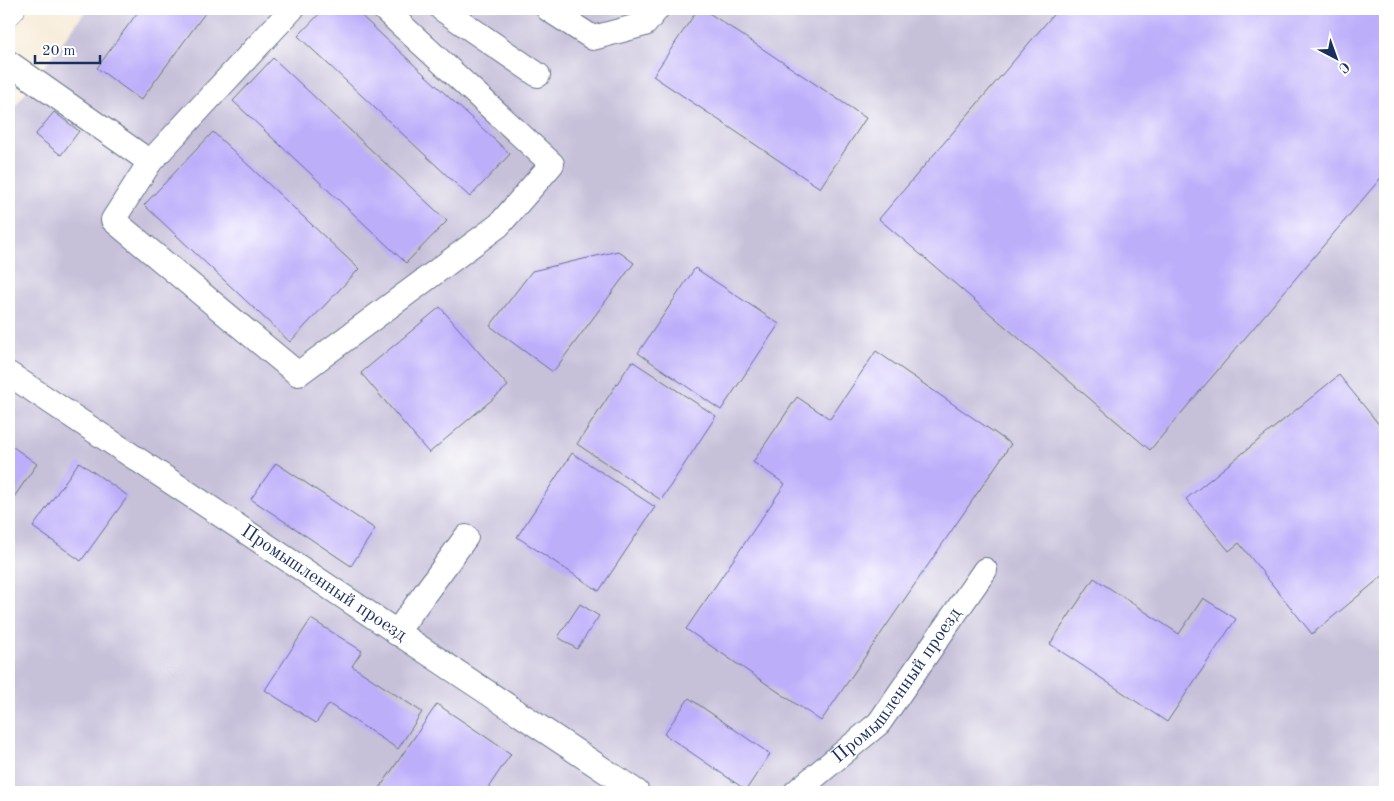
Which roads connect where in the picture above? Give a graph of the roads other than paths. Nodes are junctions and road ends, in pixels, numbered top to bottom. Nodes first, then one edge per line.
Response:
1 (292, 9) edge
2 (384, 9) edge
3 (442, 9) edge
4 (548, 9) edge
5 (657, 9) edge
6 (9, 63) edge
7 (538, 75) dead end
8 (150, 162) junction
9 (9, 374) edge
10 (466, 537) dead end
11 (984, 570) dead end
12 (396, 632) junction
13 (637, 792) edge
14 (796, 792) edge

1 - 8 street
2 - 8 street
3 - 7 street
4 - 5 street
6 - 8 street
9 - 12 street, Промышленный проезд
10 - 12 street
11 - 14 street, Промышленный проезд
12 - 13 street, Промышленный проезд

